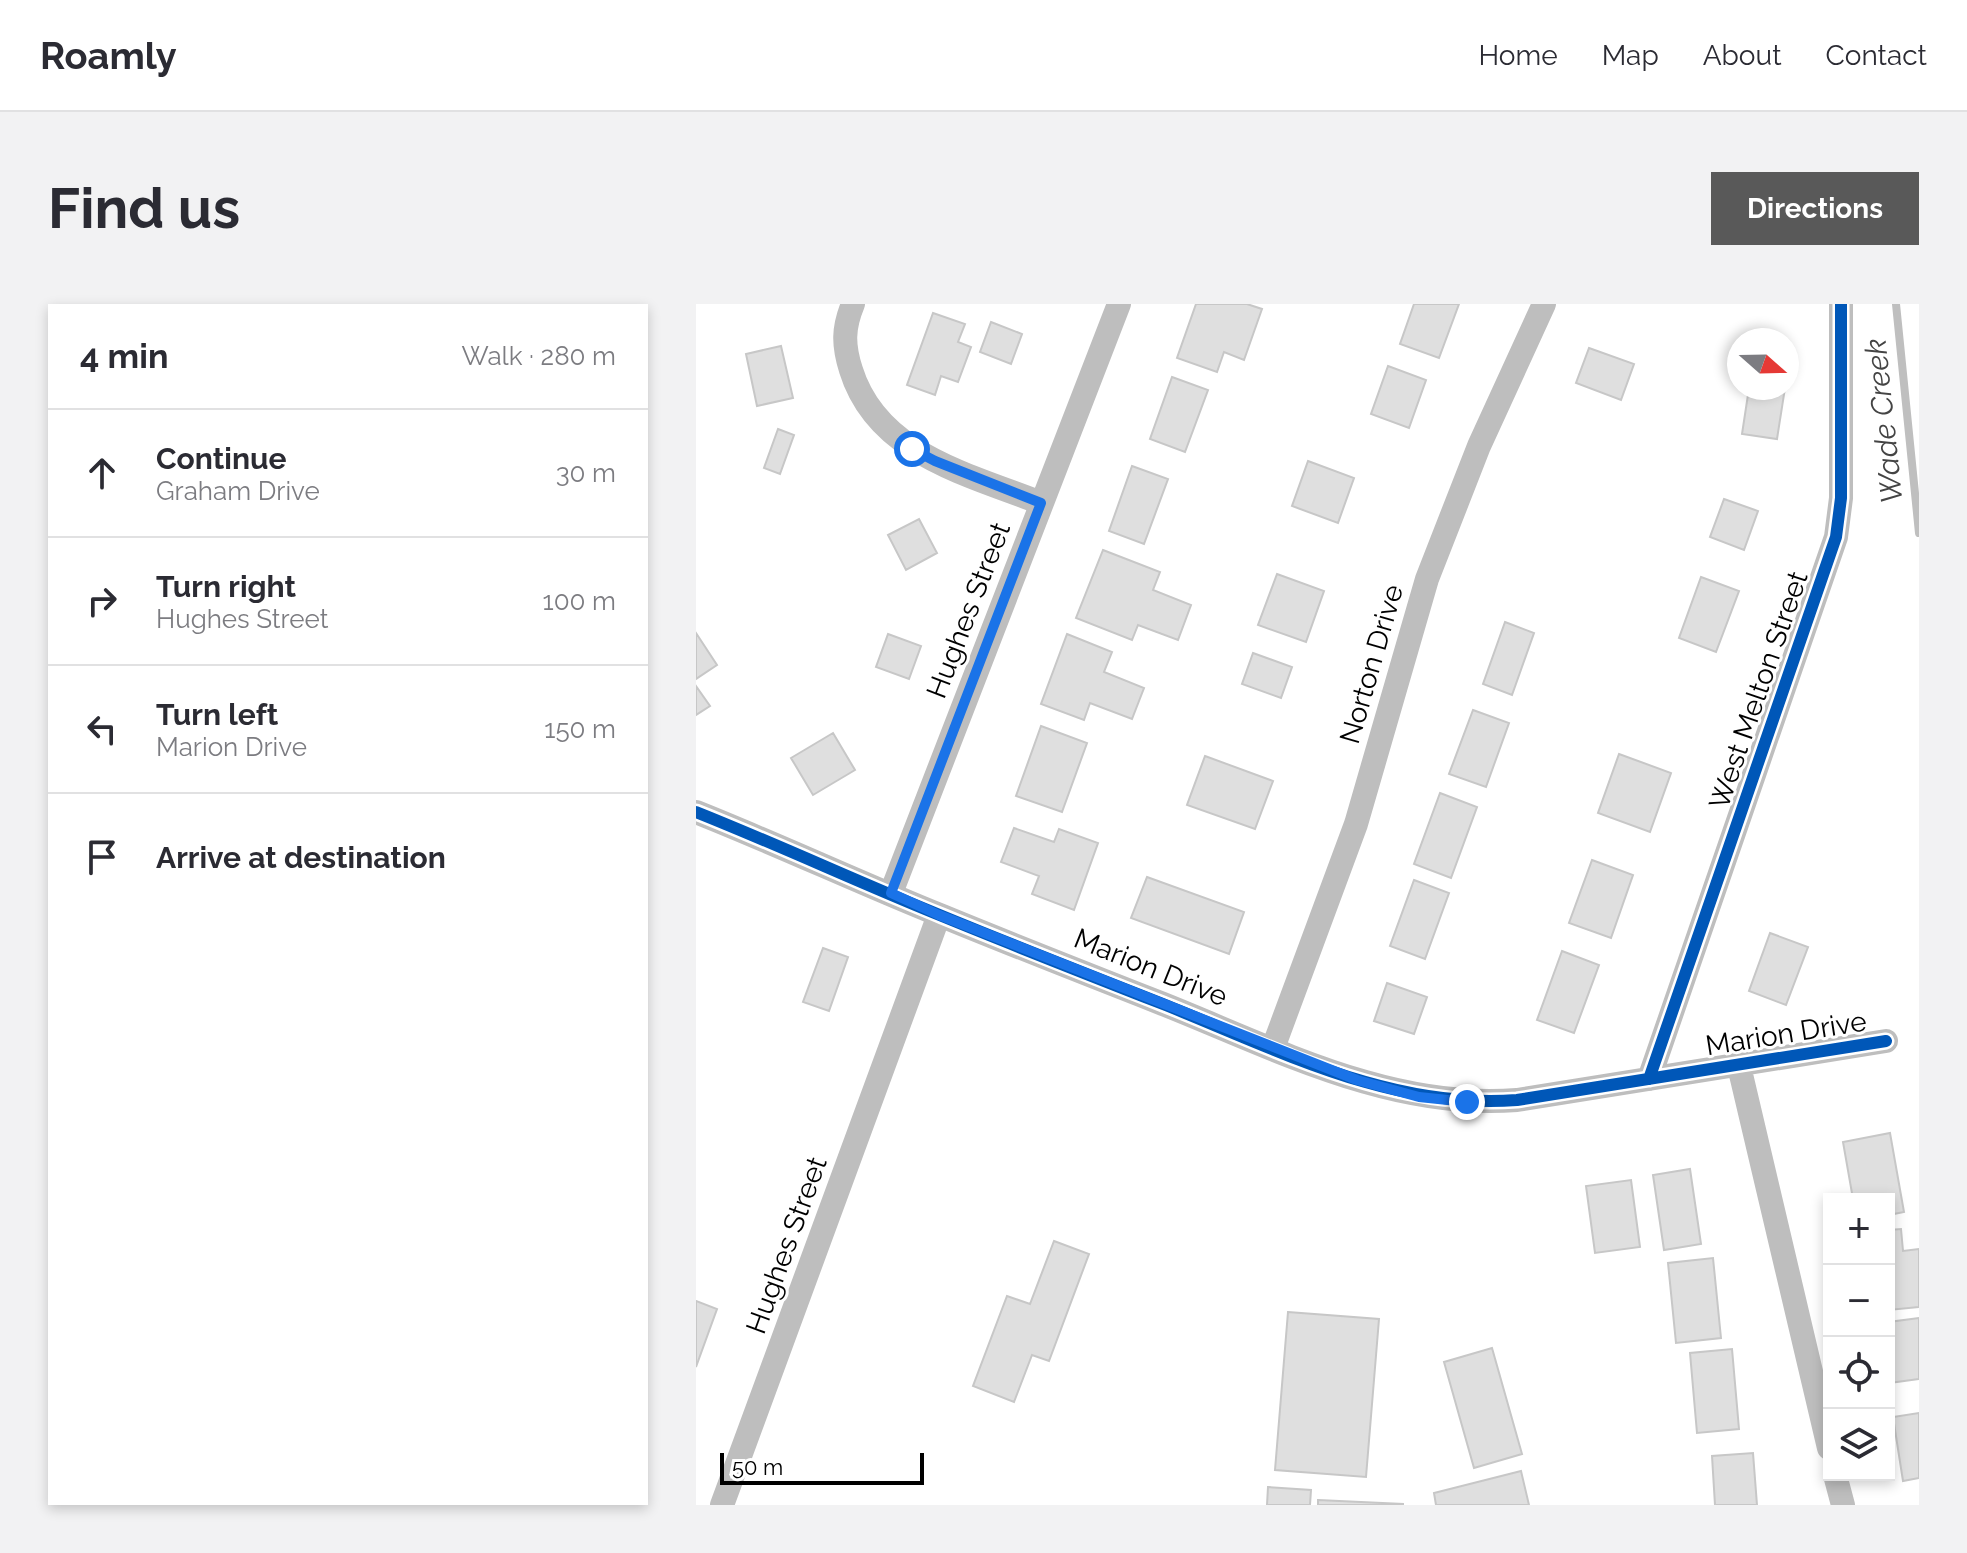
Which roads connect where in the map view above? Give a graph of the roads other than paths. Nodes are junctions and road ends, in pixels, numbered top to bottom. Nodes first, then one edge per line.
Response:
1 (853, 304) edge
2 (1119, 304) edge
3 (1544, 304) edge
4 (1841, 304) edge
5 (1041, 503) junction
6 (696, 812) edge
7 (891, 893) junction
8 (939, 915) junction
9 (1886, 1041) dead end
10 (1273, 1048) junction
11 (1739, 1066) junction
12 (1649, 1079) junction
13 (1823, 1423) edge
14 (1837, 1481) edge
15 (722, 1505) edge
16 (1843, 1505) edge

1 - 5 street
2 - 5 street, Hughes Street
3 - 10 street, Norton Drive
4 - 12 street, West Melton Street
5 - 7 street, Hughes Street
6 - 7 street, Marion Drive
7 - 8 street, Marion Drive
8 - 10 street, Marion Drive
8 - 15 street, Hughes Street
9 - 11 street, Marion Drive
10 - 12 street, Marion Drive
11 - 12 street, Marion Drive
11 - 13 street
14 - 16 street

